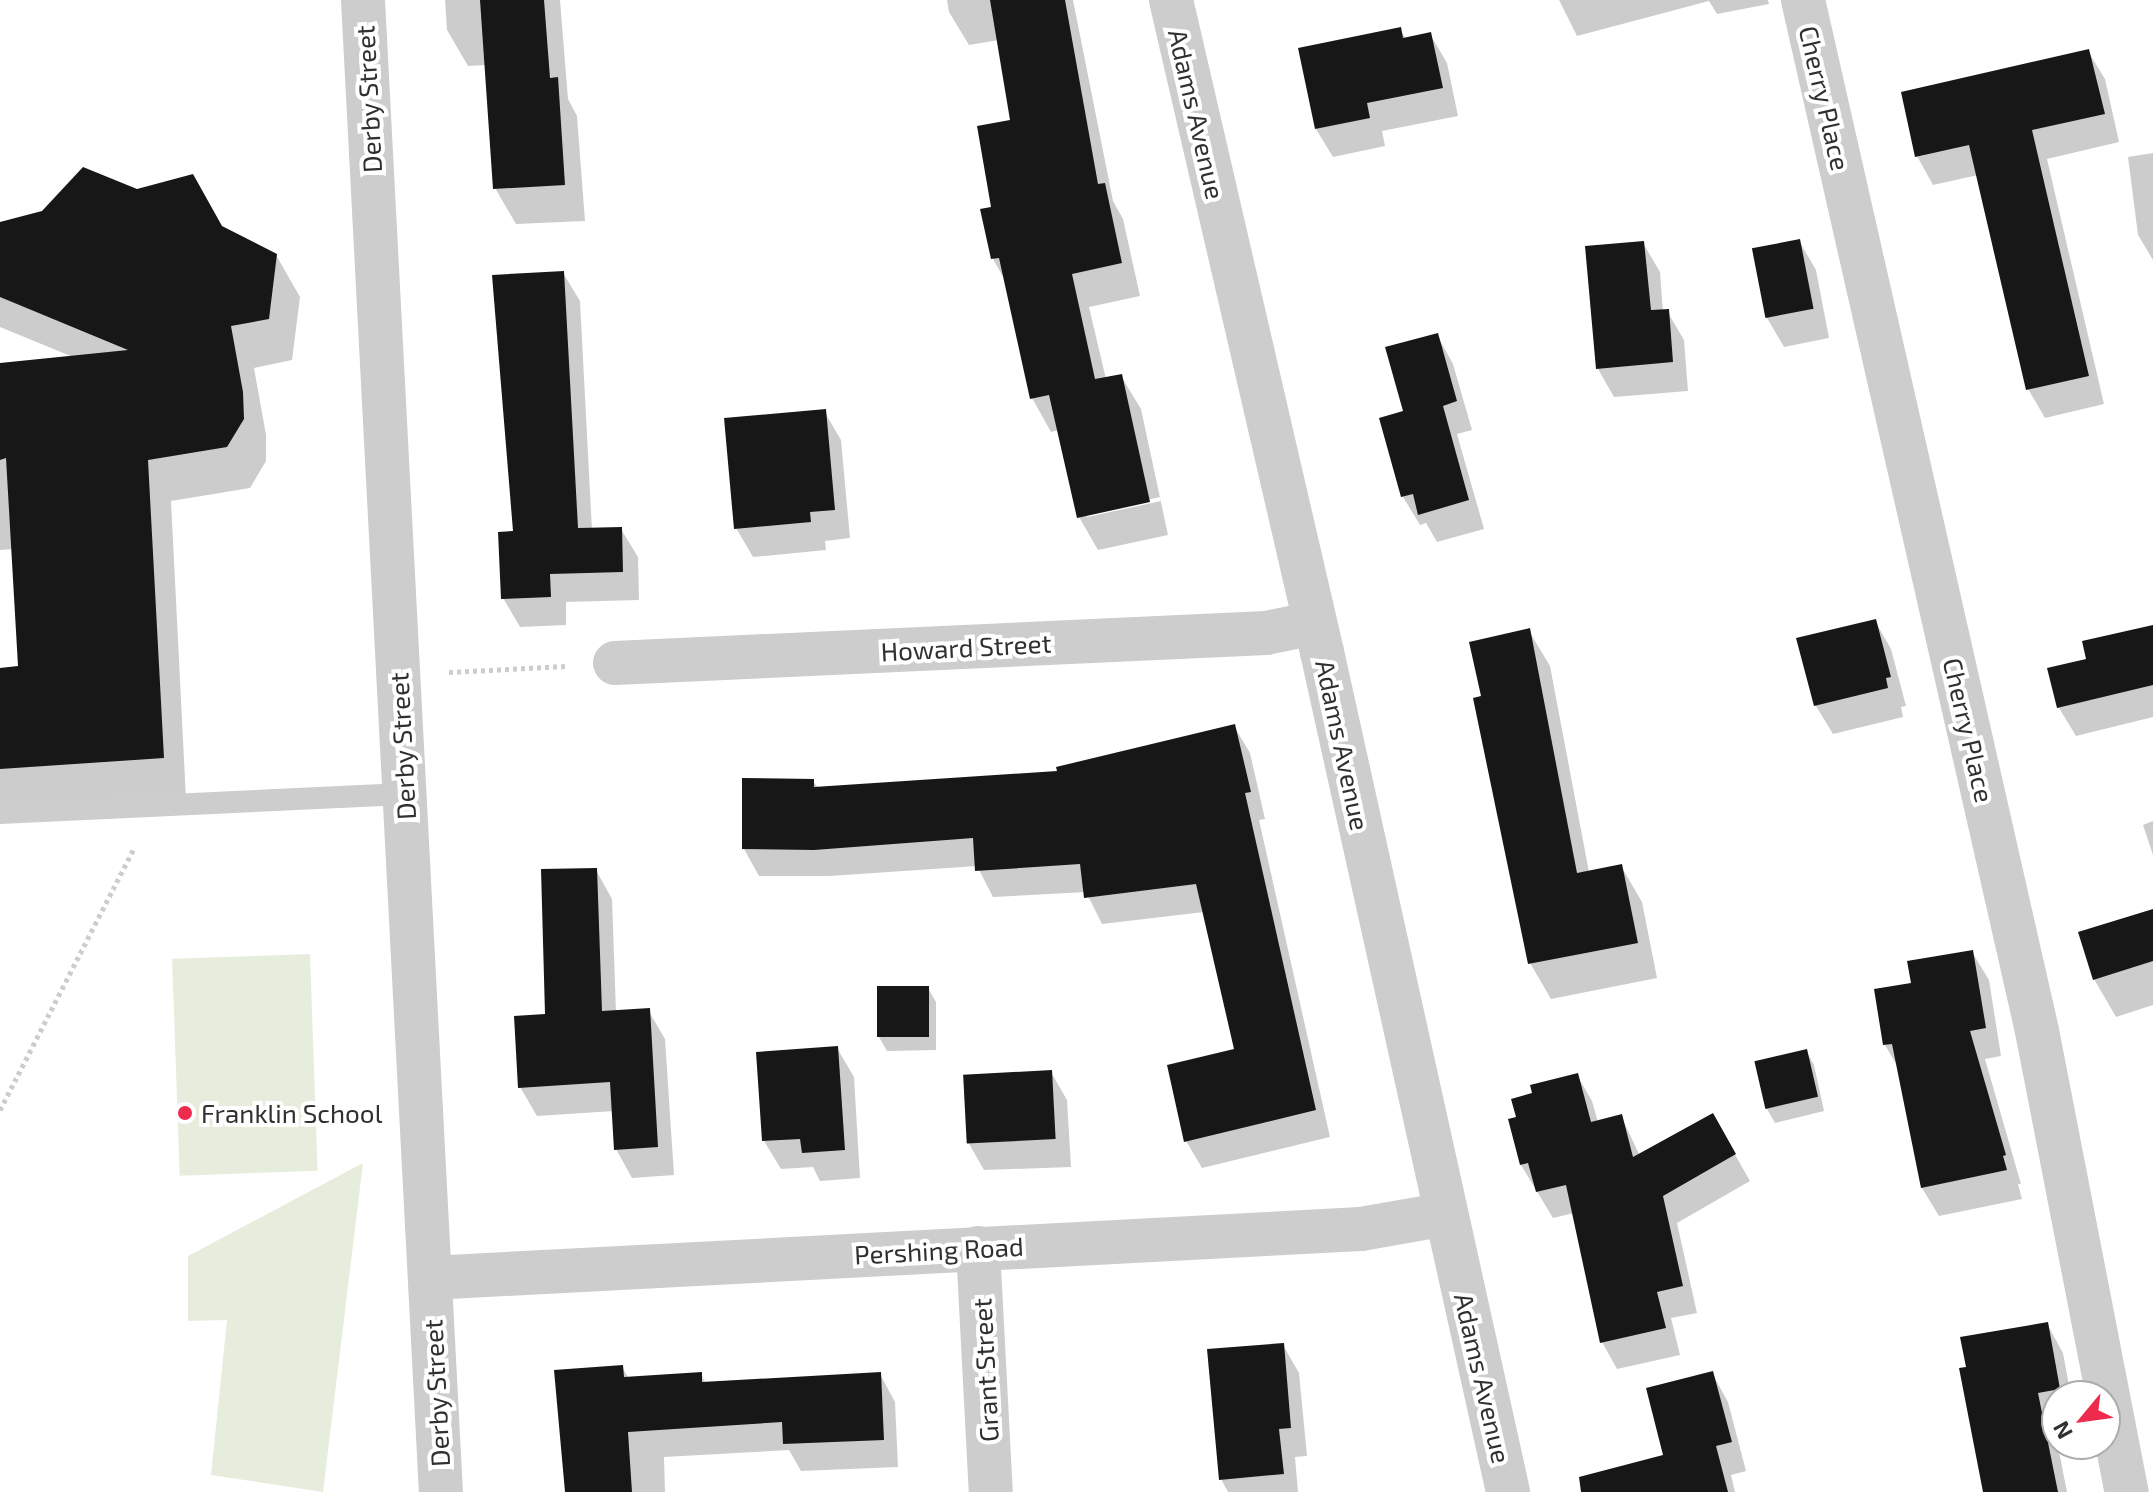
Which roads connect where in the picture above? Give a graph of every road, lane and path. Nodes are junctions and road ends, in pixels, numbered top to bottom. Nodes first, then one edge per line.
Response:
1 (363, 0) edge
2 (1171, 0) edge
3 (1803, 0) edge
4 (1315, 623) junction
5 (615, 663) joint
6 (441, 673) dead end
7 (404, 794) junction
8 (156, 806) junction
9 (0, 813) edge
10 (0, 1110) edge
11 (1446, 1214) junction
12 (978, 1248) junction
13 (430, 1278) junction
14 (2134, 1470) edge
15 (441, 1492) edge
16 (991, 1492) edge
17 (1508, 1492) edge

1 - 7 street, Derby Street
2 - 4 street, Adams Avenue
3 - 14 street, Cherry Place
4 - 5 street, Howard Street
4 - 11 street, Adams Avenue
5 - 6 path
7 - 8 lane
7 - 13 street, Derby Street
8 - 9 lane
8 - 10 path
11 - 12 street, Pershing Road
11 - 17 street, Adams Avenue
12 - 13 street, Pershing Road
12 - 16 street, Grant Street
13 - 15 street, Derby Street

